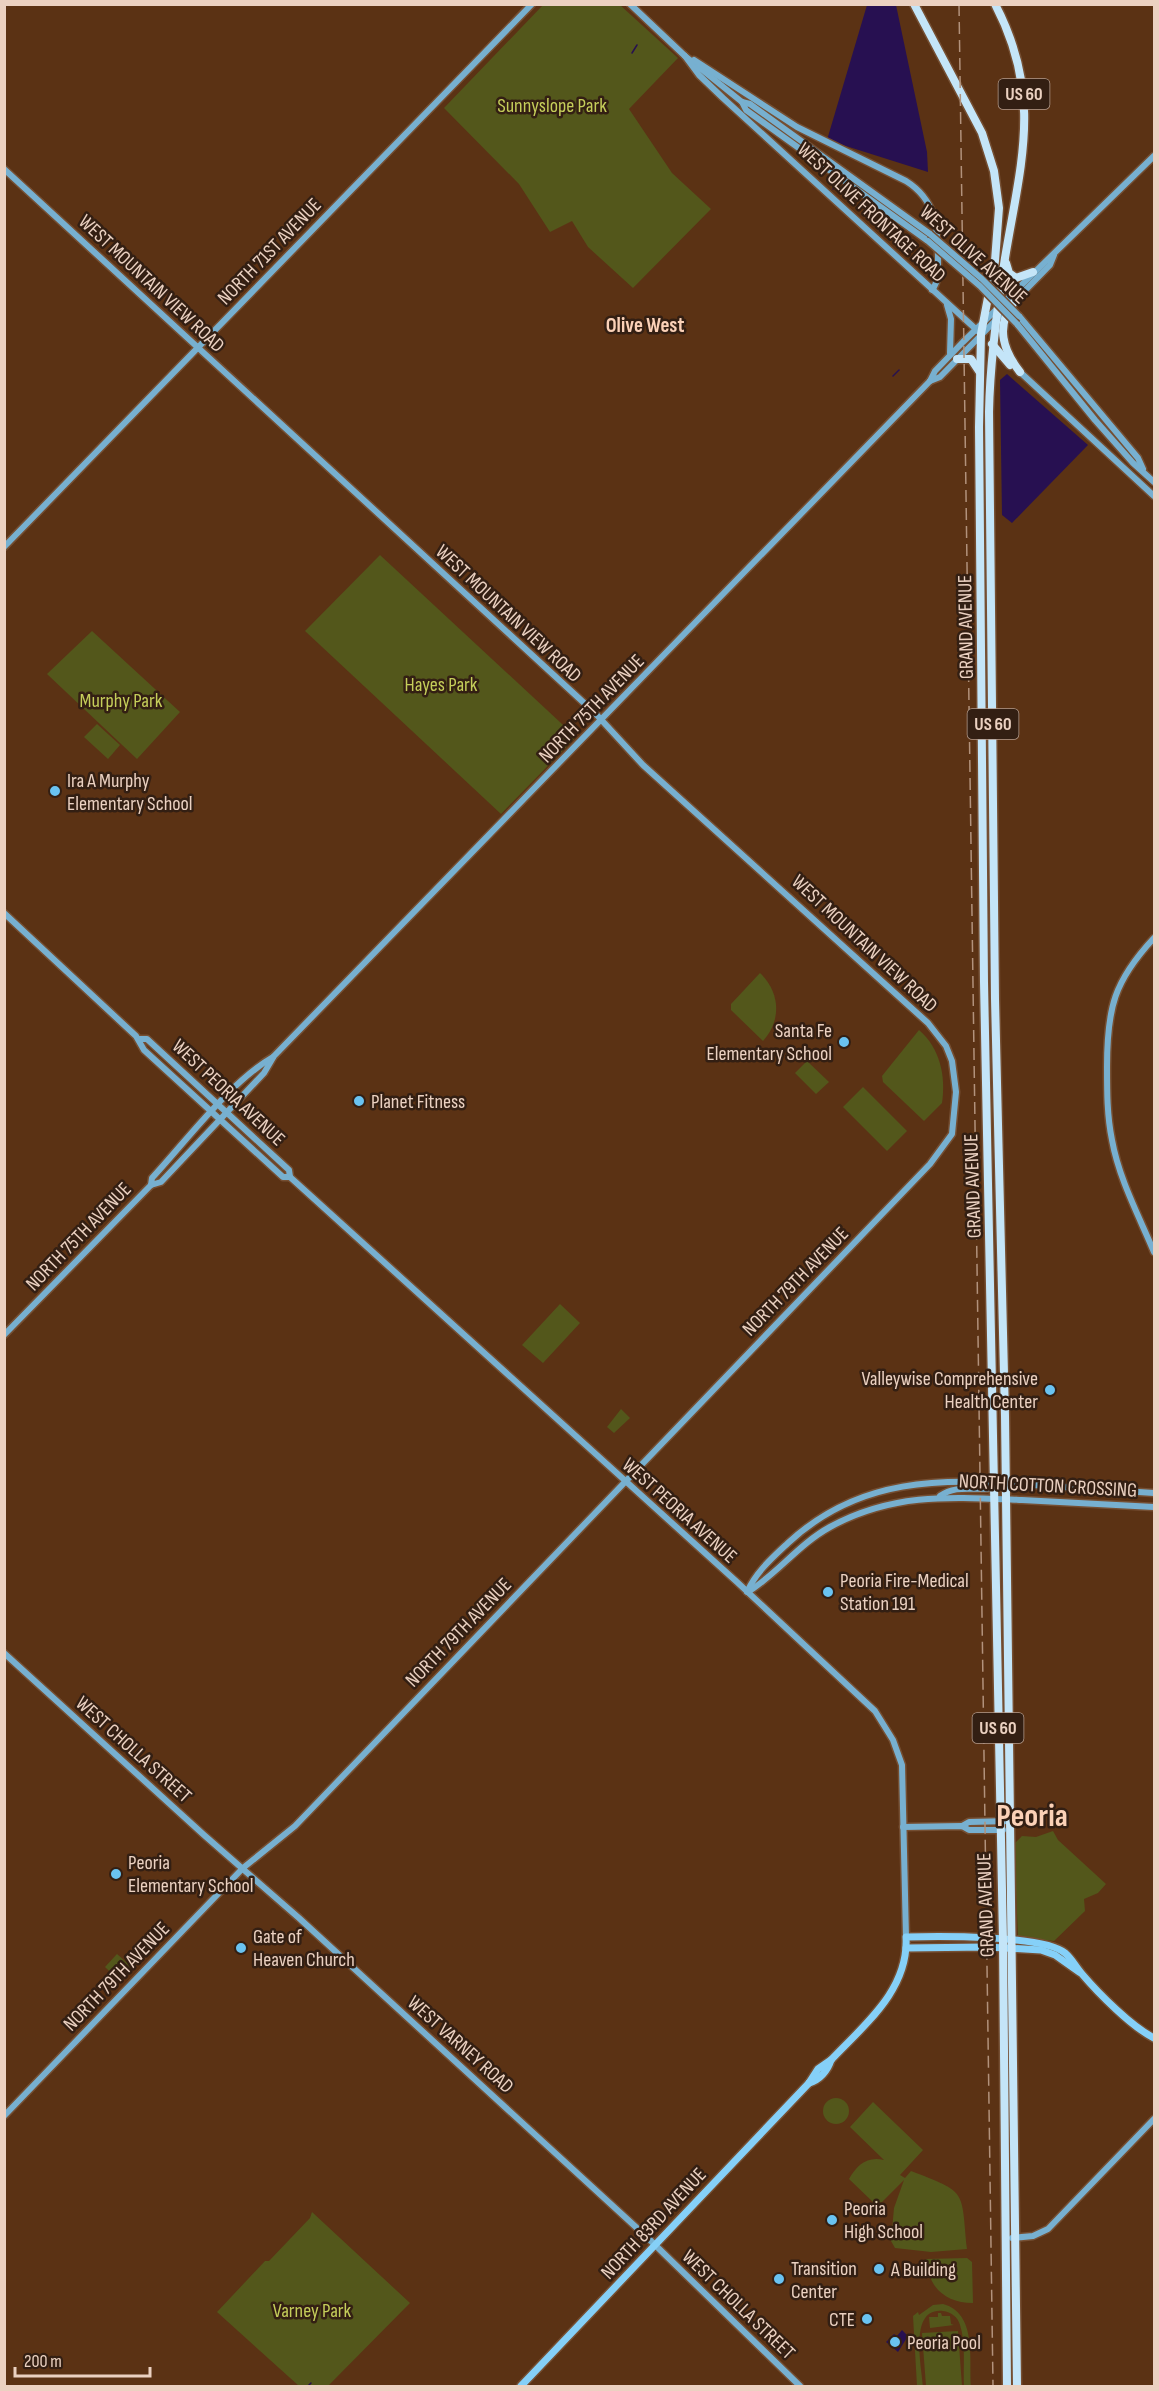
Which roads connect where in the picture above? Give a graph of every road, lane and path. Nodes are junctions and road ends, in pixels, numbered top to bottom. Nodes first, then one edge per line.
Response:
1 (532, 4) edge
2 (630, 4) edge
3 (914, 4) edge
4 (994, 4) edge
5 (685, 56) junction
6 (1155, 156) edge
7 (4, 170) edge
8 (929, 238) junction
9 (1054, 254) junction
10 (1005, 257) junction
11 (1033, 272) junction
12 (932, 290) junction
13 (945, 302) junction
14 (1014, 302) junction
15 (996, 310) junction
16 (986, 325) junction
17 (198, 348) junction
18 (992, 350) junction
19 (953, 358) junction
20 (1010, 365) junction
21 (1020, 372) junction
22 (980, 374) junction
23 (990, 378) junction
24 (1145, 472) junction
25 (1155, 482) edge
26 (1155, 496) edge
27 (4, 547) edge
28 (602, 720) junction
29 (983, 728) junction
30 (993, 729) junction
31 (4, 913) edge
32 (1155, 938) edge
33 (140, 1039) junction
34 (164, 1054) junction
35 (274, 1056) junction
36 (156, 1061) junction
37 (219, 1105) junction
38 (227, 1112) junction
39 (212, 1113) junction
40 (220, 1120) junction
41 (165, 1164) junction
42 (930, 1164) joint
43 (290, 1177) junction
44 (160, 1182) junction
45 (151, 1185) junction
46 (1155, 1252) edge
47 (4, 1335) edge
48 (625, 1483) junction
49 (1006, 1483) junction
50 (994, 1490) junction
51 (1155, 1493) edge
52 (859, 1499) junction
53 (1006, 1499) junction
54 (1155, 1507) edge
55 (863, 1512) junction
56 (747, 1592) junction
57 (4, 1653) edge
58 (999, 1825) junction
59 (1010, 1825) junction
60 (903, 1827) junction
61 (243, 1868) junction
62 (906, 1943) junction
63 (1008, 1945) junction
64 (1155, 2038) edge
65 (1003, 2086) junction
66 (1014, 2086) junction
67 (4, 2116) edge
68 (1155, 2119) edge
69 (1005, 2238) junction
70 (1015, 2238) junction
71 (656, 2246) junction
72 (1007, 2336) junction
73 (1017, 2337) junction
74 (521, 2386) edge
75 (800, 2386) edge
76 (1007, 2386) edge
77 (1017, 2386) edge

1 - 17 main road, NORTH 71ST AVENUE
2 - 5 main road, WEST OLIVE AVENUE
3 - 16 highway, US 60
4 - 10 highway, GRAND AVENUE / US 60
5 - 8 main road, WEST OLIVE AVENUE
5 - 12 main road, WEST OLIVE FRONTAGE ROAD
5 - 12 main road
6 - 9 main road, NORTH 75TH AVENUE
7 - 17 main road, WEST MOUNTAIN VIEW ROAD
8 - 24 main road, WEST OLIVE AVENUE, bridge
8 - 24 main road, WEST OLIVE AVENUE, bridge
9 - 11 main road, NORTH 75TH AVENUE
9 - 14 main road, NORTH 75TH AVENUE
10 - 11 highway
10 - 15 highway, GRAND AVENUE / US 60
11 - 15 main road, NORTH 75TH AVENUE
12 - 13 main road, WEST OLIVE FRONTAGE ROAD
13 - 16 main road, WEST OLIVE FRONTAGE ROAD
13 - 19 main road
14 - 16 main road, NORTH 75TH AVENUE
14 - 21 highway
15 - 16 highway, GRAND AVENUE / US 60
16 - 18 highway
16 - 18 highway, GRAND AVENUE / US 60
16 - 19 main road, NORTH 75TH AVENUE
16 - 22 highway, GRAND AVENUE / US 60
17 - 27 main road, NORTH 71ST AVENUE
17 - 28 main road, WEST MOUNTAIN VIEW ROAD
18 - 20 highway
18 - 23 highway, GRAND AVENUE / US 60
19 - 22 highway
19 - 28 main road, NORTH 75TH AVENUE
20 - 21 highway
20 - 23 highway
21 - 26 main road
22 - 29 highway, GRAND AVENUE / US 60
23 - 30 highway, GRAND AVENUE / US 60
24 - 25 main road, WEST OLIVE AVENUE
28 - 35 main road, NORTH 75TH AVENUE
28 - 42 main road, WEST MOUNTAIN VIEW ROAD
29 - 30 highway
29 - 50 highway, GRAND AVENUE / US 60
30 - 49 highway, GRAND AVENUE / US 60
31 - 33 main road, WEST PEORIA AVENUE
32 - 46 main road
33 - 34 main road, WEST PEORIA AVENUE
33 - 36 main road, WEST PEORIA AVENUE
34 - 36 main road
34 - 37 main road, WEST PEORIA AVENUE
35 - 37 main road, NORTH 75TH AVENUE
35 - 38 main road, NORTH 75TH AVENUE
36 - 39 main road, WEST PEORIA AVENUE
37 - 38 main road, WEST PEORIA AVENUE
37 - 39 main road, NORTH 75TH AVENUE
38 - 40 main road, NORTH 75TH AVENUE
38 - 43 main road, WEST PEORIA AVENUE
39 - 40 main road, WEST PEORIA AVENUE
39 - 41 main road, NORTH 75TH AVENUE
40 - 43 main road, WEST PEORIA AVENUE
40 - 44 main road, NORTH 75TH AVENUE
41 - 44 main road
41 - 45 main road, NORTH 75TH AVENUE
42 - 48 main road, NORTH 79TH AVENUE
43 - 48 main road, WEST PEORIA AVENUE
44 - 45 main road, NORTH 75TH AVENUE
45 - 47 main road, NORTH 75TH AVENUE
48 - 56 main road, WEST PEORIA AVENUE
48 - 61 main road, NORTH 79TH AVENUE
49 - 50 main road, NORTH COTTON CROSSING
49 - 51 main road, NORTH COTTON CROSSING
49 - 53 highway, GRAND AVENUE / US 60
50 - 52 main road, NORTH COTTON CROSSING
50 - 53 main road, NORTH COTTON CROSSING
50 - 55 main road, NORTH COTTON CROSSING
50 - 58 highway, GRAND AVENUE / US 60
52 - 55 main road
52 - 56 main road, NORTH COTTON CROSSING
53 - 54 main road, NORTH COTTON CROSSING
53 - 59 highway, GRAND AVENUE / US 60
55 - 56 main road, NORTH COTTON CROSSING
56 - 60 main road, WEST PEORIA AVENUE
57 - 61 main road, WEST CHOLLA STREET
58 - 59 main road
58 - 60 main road
58 - 63 highway, GRAND AVENUE / US 60
59 - 63 highway, GRAND AVENUE / US 60
60 - 62 main road, WEST PEORIA AVENUE
61 - 67 main road, NORTH 79TH AVENUE
61 - 71 main road, WEST VARNEY ROAD
62 - 63 main road
62 - 63 main road
62 - 71 main road, NORTH 83RD AVENUE
63 - 64 main road
63 - 65 highway, GRAND AVENUE / US 60
63 - 66 highway, GRAND AVENUE / US 60
65 - 66 highway
65 - 69 highway, GRAND AVENUE / US 60
66 - 70 highway, GRAND AVENUE / US 60
68 - 70 main road
69 - 70 main road
69 - 72 highway, GRAND AVENUE / US 60
70 - 73 highway, GRAND AVENUE / US 60
71 - 74 main road, NORTH 83RD AVENUE
71 - 75 main road, WEST CHOLLA STREET
72 - 73 highway
72 - 76 highway, GRAND AVENUE / US 60
73 - 77 highway, GRAND AVENUE / US 60

